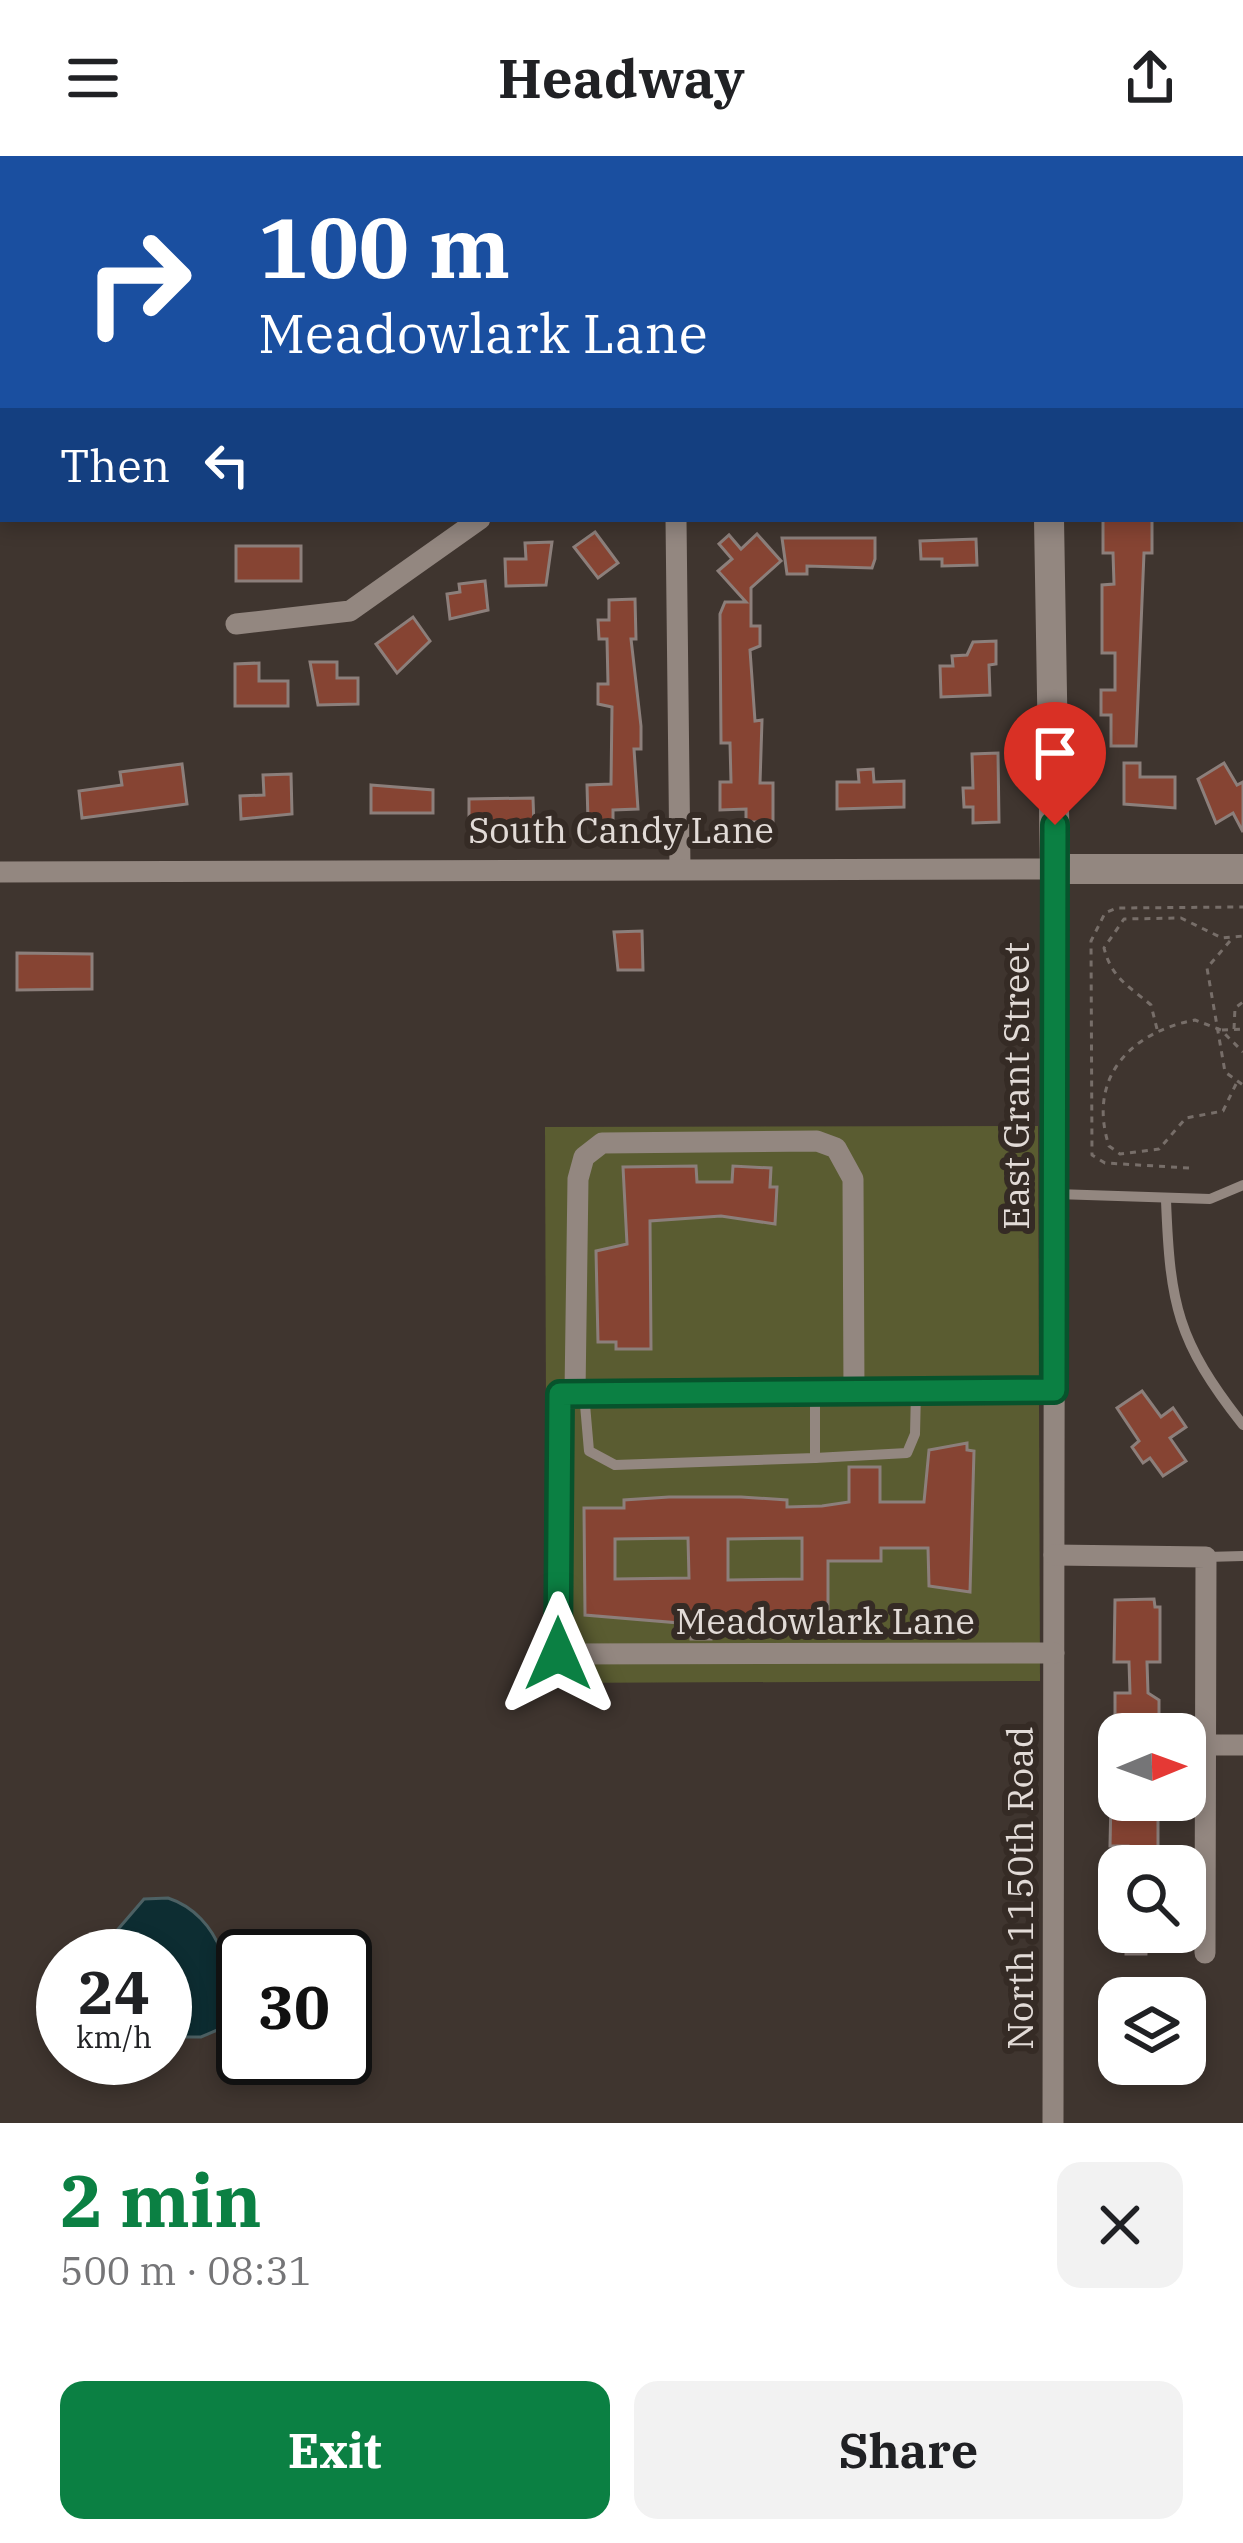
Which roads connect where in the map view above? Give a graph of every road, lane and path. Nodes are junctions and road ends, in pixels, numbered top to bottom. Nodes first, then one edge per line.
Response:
1 (476, 522) edge
2 (676, 522) edge
3 (1049, 522) edge
4 (236, 624) dead end
5 (680, 869) junction
6 (1055, 869) junction
7 (1243, 869) edge
8 (0, 872) edge
9 (1164, 908) junction
10 (1243, 908) edge
11 (1164, 917) junction
12 (1243, 936) edge
13 (1234, 938) junction
14 (1107, 961) junction
15 (1091, 962) junction
16 (1243, 1002) edge
17 (1156, 1029) junction
18 (1234, 1029) junction
19 (1243, 1029) edge
20 (1221, 1030) junction
21 (1243, 1052) edge
22 (1236, 1084) junction
23 (1243, 1084) edge
24 (1090, 1092) junction
25 (1106, 1092) junction
26 (1189, 1168) dead end
27 (1243, 1185) edge
28 (1056, 1194) junction
29 (1166, 1200) junction
30 (1054, 1390) junction
31 (854, 1391) junction
32 (916, 1391) junction
33 (815, 1392) junction
34 (580, 1393) junction
35 (1243, 1425) edge
36 (815, 1458) junction
37 (1054, 1555) junction
38 (1243, 1556) edge
39 (1206, 1557) junction
40 (1054, 1654) junction
41 (1206, 1713) edge
42 (1206, 1745) edge
43 (1243, 1745) edge
44 (1053, 2123) edge

1 - 4 street
2 - 5 street
3 - 6 main road, East Grant Street
5 - 6 street, South Candy Lane
5 - 8 street, South Candy Lane
6 - 7 main road, South Candy Lane
6 - 28 street, East Grant Street
9 - 10 path
9 - 11 path
9 - 15 path
11 - 13 path
11 - 14 path
12 - 13 path
13 - 20 path
14 - 15 path
14 - 17 path
15 - 24 path
16 - 18 path
17 - 20 path
17 - 25 path
18 - 19 path
18 - 20 path
20 - 21 path
20 - 22 path
22 - 23 path
22 - 25 path
24 - 25 path
24 - 26 path
27 - 29 lane
28 - 29 lane
28 - 30 street, East Grant Street
29 - 35 lane
30 - 32 street
30 - 37 street, East Grant Street
31 - 32 street
31 - 33 street
31 - 34 street
32 - 36 lane
33 - 34 street
33 - 36 lane
34 - 36 lane
34 - 40 street, Meadowlark Lane
37 - 39 street
37 - 40 street, East Grant Street
38 - 39 lane
39 - 41 street
40 - 44 street, North 1150th Road
42 - 43 street

